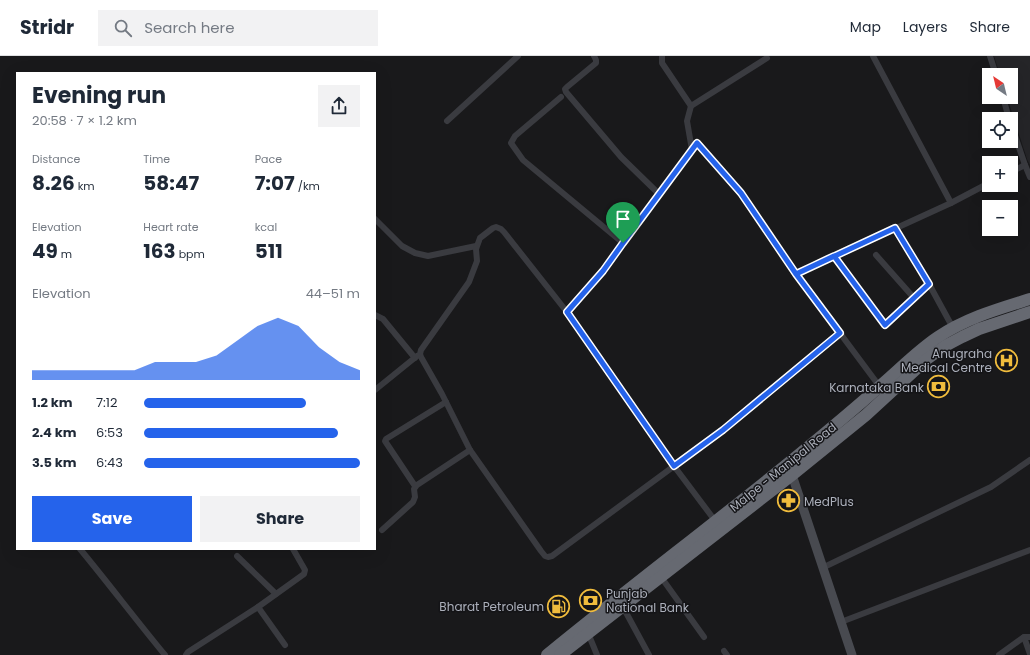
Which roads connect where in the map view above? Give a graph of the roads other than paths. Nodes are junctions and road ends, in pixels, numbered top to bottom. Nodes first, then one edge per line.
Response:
1 (518, 56) edge
2 (594, 56) edge
3 (662, 56) edge
4 (873, 56) edge
5 (990, 56) edge
6 (768, 58) dead end
7 (994, 68) edge
8 (561, 97) dead end
9 (691, 106) junction
10 (447, 121) dead end
11 (1018, 144) edge
12 (692, 150) junction
13 (1025, 165) junction
14 (1018, 168) edge
15 (1030, 177) edge
16 (982, 186) edge
17 (659, 194) junction
18 (951, 202) junction
19 (376, 220) edge
20 (895, 228) junction
21 (623, 243) junction
22 (476, 246) junction
23 (876, 255) dead end
24 (834, 256) junction
25 (796, 274) junction
26 (929, 284) junction
27 (914, 298) junction
28 (1030, 299) edge
29 (567, 312) junction
30 (1030, 312) edge
31 (376, 316) edge
32 (953, 328) junction
33 (840, 333) junction
34 (417, 356) junction
35 (880, 386) junction
36 (376, 389) edge
37 (446, 402) junction
38 (858, 405) junction
39 (866, 415) junction
40 (470, 450) junction
41 (1030, 460) edge
42 (674, 466) junction
43 (792, 475) junction
44 (415, 486) junction
45 (716, 522) junction
46 (382, 530) dead end
47 (81, 550) edge
48 (294, 550) edge
49 (1030, 550) edge
50 (237, 556) dead end
51 (822, 568) junction
52 (661, 577) junction
53 (276, 594) junction
54 (258, 607) junction
55 (623, 607) junction
56 (841, 622) junction
57 (588, 633) junction
58 (704, 637) dead end
59 (1027, 637) edge
60 (285, 645) dead end
61 (1030, 654) edge
62 (165, 655) edge
63 (186, 655) edge
64 (547, 655) edge
65 (560, 655) edge
66 (597, 655) edge
67 (649, 655) edge
68 (852, 655) edge
69 (999, 655) edge

1 - 10 street
2 - 17 street
3 - 9 street
4 - 18 street
5 - 7 street
6 - 9 street
8 - 21 street
9 - 12 street
11 - 13 street
12 - 17 street
12 - 25 street
13 - 14 street
13 - 15 street
16 - 18 street
17 - 21 street
18 - 20 street
19 - 22 street
20 - 24 street
20 - 26 street
21 - 29 street
22 - 29 street
22 - 34 street
23 - 27 street
24 - 25 street
24 - 27 street
25 - 33 street
26 - 27 street
26 - 32 street
28 - 32 highway, Malpe - Manipal Road
29 - 42 street
30 - 39 highway, Malpe - Manipal Road
31 - 34 street
32 - 35 highway, Malpe - Manipal Road
33 - 35 street
33 - 42 street
34 - 36 street
34 - 37 street
35 - 38 highway, Malpe - Manipal Road
37 - 40 street
37 - 44 street
38 - 39 highway
38 - 45 highway, Malpe - Manipal Road
39 - 43 highway, Malpe - Manipal Road
40 - 42 street
40 - 44 street
41 - 51 street
42 - 45 street
43 - 51 street
43 - 52 highway, Malpe - Manipal Road
44 - 46 street
45 - 64 highway, Malpe - Manipal Road
47 - 62 street
48 - 53 street
49 - 56 street
50 - 53 street
51 - 56 street
52 - 55 highway, Malpe - Manipal Road
52 - 58 street
53 - 54 street
54 - 60 street
54 - 63 street
55 - 57 highway, Malpe - Manipal Road
55 - 67 street
56 - 68 street
57 - 65 highway, Malpe - Manipal Road
57 - 66 street
59 - 61 street
59 - 69 street

